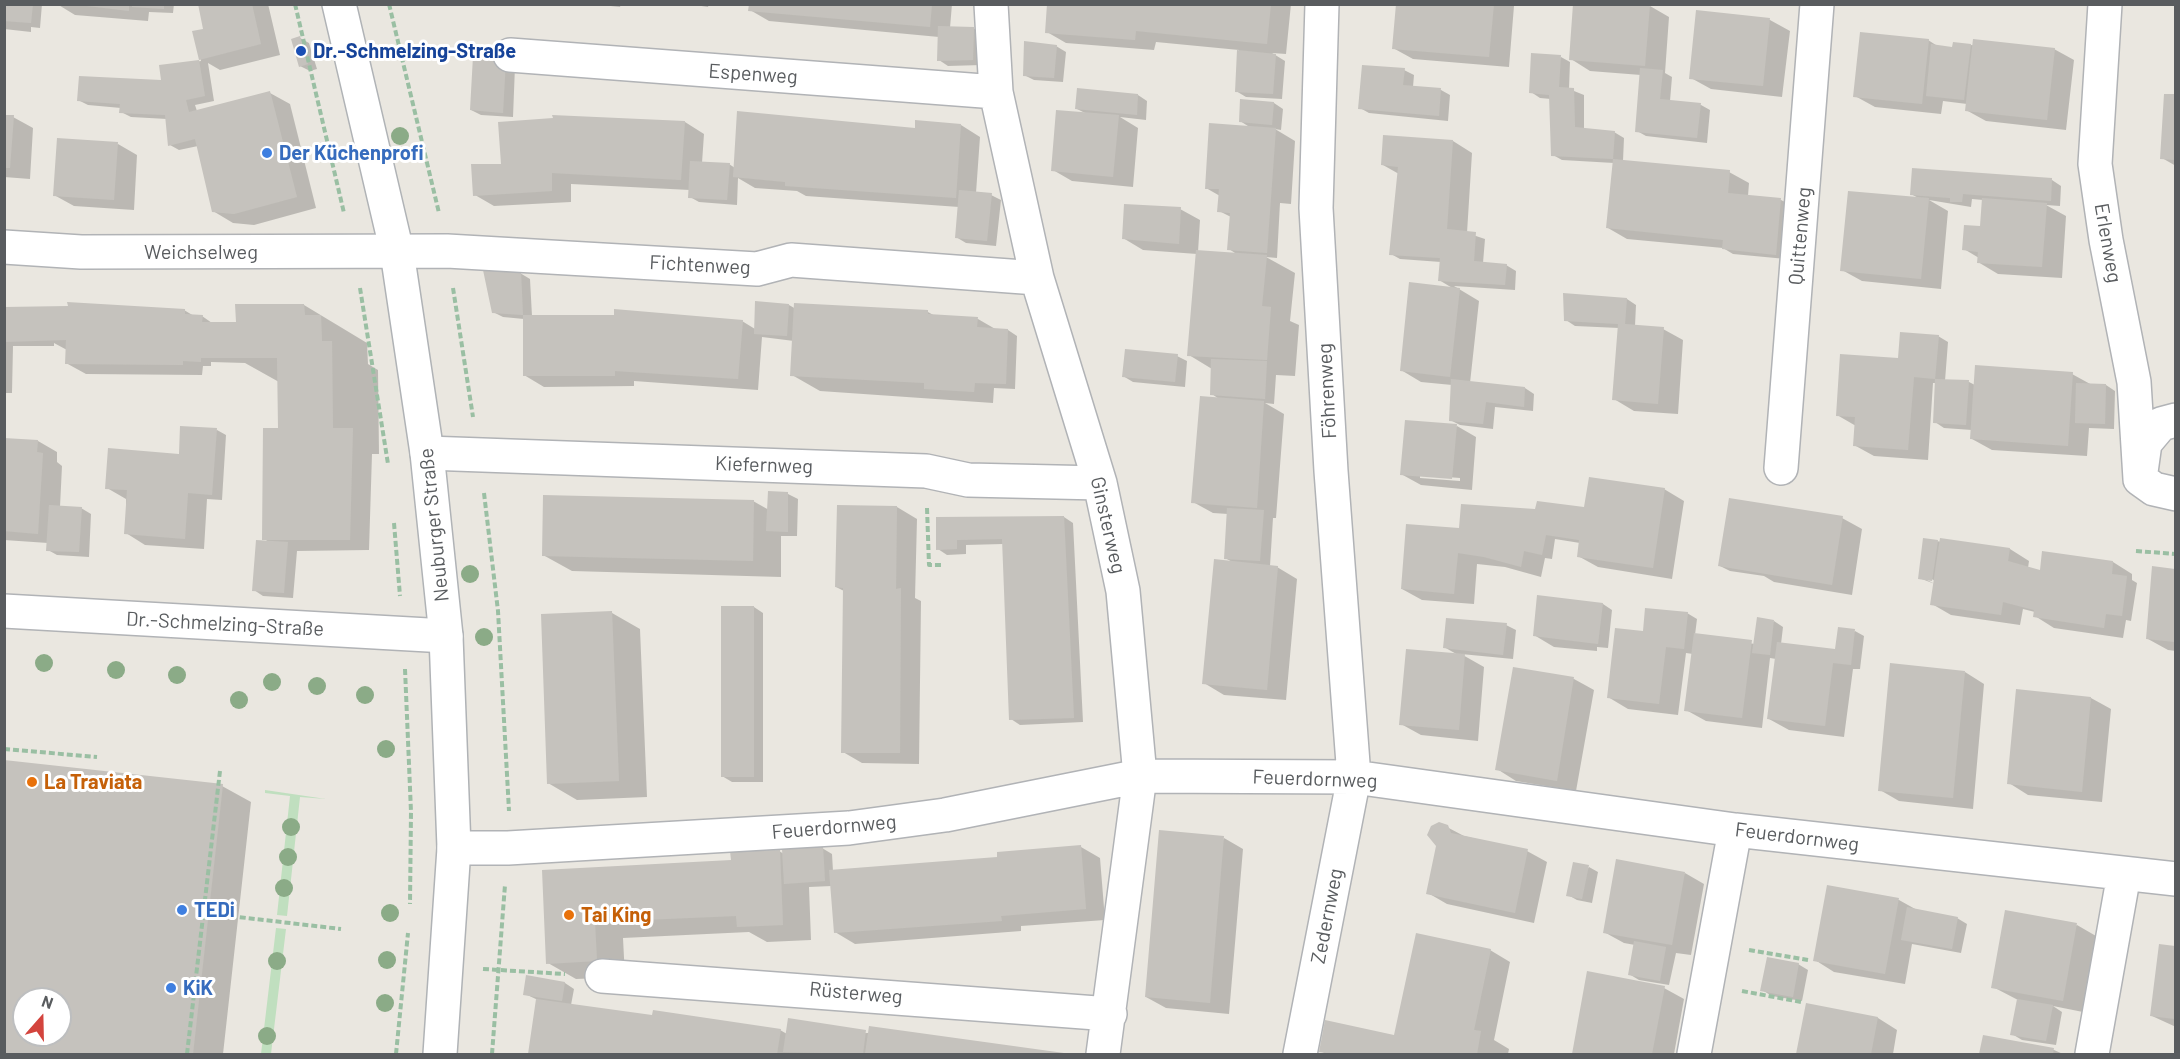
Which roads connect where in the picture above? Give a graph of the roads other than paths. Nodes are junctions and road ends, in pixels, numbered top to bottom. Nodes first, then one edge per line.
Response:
1 (339, 4) edge
2 (991, 4) edge
3 (1323, 4) edge
4 (1817, 4) edge
5 (2104, 5) edge
6 (510, 55) road end
7 (996, 92) junction
8 (4, 247) edge
9 (397, 252) junction
10 (1037, 278) junction
11 (2175, 420) edge
12 (427, 453) junction
13 (1781, 468) dead end
14 (2140, 479) junction
15 (1100, 483) junction
16 (2175, 494) edge
17 (4, 611) edge
18 (446, 636) junction
19 (1140, 776) junction
20 (1354, 777) junction
21 (1736, 830) junction
22 (454, 848) junction
23 (2124, 874) junction
24 (2175, 879) edge
25 (602, 976) road end
26 (1110, 1014) junction
27 (440, 1054) edge
28 (1103, 1054) edge
29 (1300, 1054) edge
30 (1694, 1054) edge
31 (2092, 1054) edge

1 - 9 street, Neuburger Straße
2 - 7 street, Ginsterweg
3 - 20 street, Föhrenweg
4 - 13 street, Quittenweg
5 - 14 street, Erlenweg
6 - 7 street, Espenweg
7 - 10 street, Ginsterweg
8 - 9 street, Weichselweg
9 - 10 street, Fichtenweg
9 - 12 street, Neuburger Straße
10 - 15 street, Ginsterweg
11 - 14 street
12 - 15 street, Kiefernweg
12 - 18 street, Neuburger Straße
14 - 16 street
15 - 19 street, Ginsterweg
17 - 18 street, Dr.-Schmelzing-Straße
18 - 22 street, Neuburger Straße
19 - 20 street, Feuerdornweg
19 - 22 street, Feuerdornweg
19 - 26 street, Ginsterweg
20 - 21 street, Feuerdornweg
20 - 29 street, Zedernweg
21 - 23 street, Feuerdornweg
21 - 30 street
22 - 27 street, Neuburger Straße
23 - 24 street, Feuerdornweg
23 - 31 street
25 - 26 street, Rüsterweg
26 - 28 street, Ginsterweg

